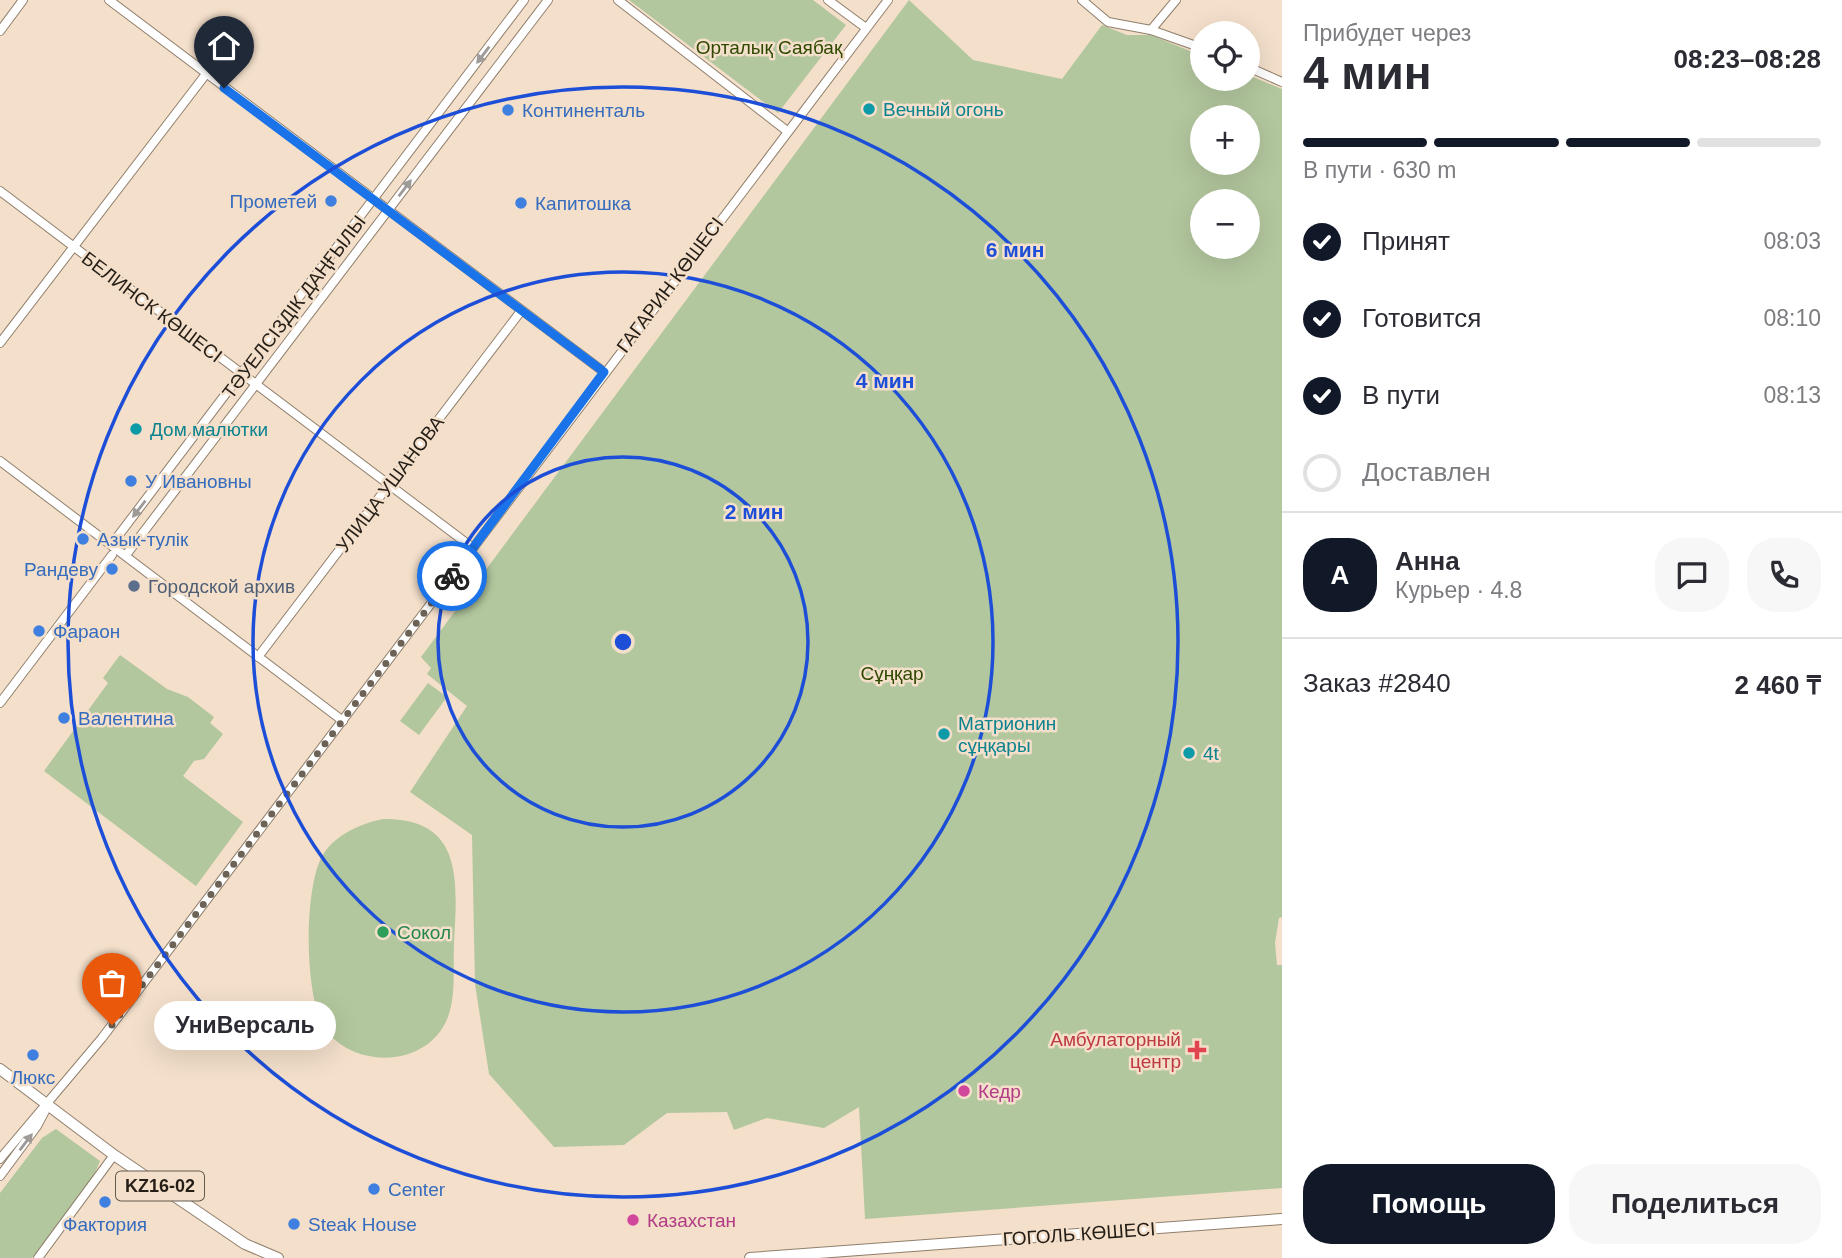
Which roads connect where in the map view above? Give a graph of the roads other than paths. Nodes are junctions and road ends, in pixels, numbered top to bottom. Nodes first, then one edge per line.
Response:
1 (23, 0) edge
2 (109, 0) edge
3 (524, 0) edge
4 (548, 0) edge
5 (618, 0) edge
6 (828, 0) edge
7 (888, 0) edge
8 (1082, 0) edge
9 (1175, 0) edge
10 (866, 28) junction
11 (1151, 30) junction
12 (0, 31) edge
13 (1190, 44) edge
14 (1260, 72) edge
15 (206, 74) junction
16 (1282, 82) edge
17 (788, 131) junction
18 (0, 191) edge
19 (375, 201) junction
20 (388, 211) junction
21 (73, 247) junction
22 (521, 311) junction
23 (0, 326) edge
24 (8, 332) junction
25 (0, 343) edge
26 (604, 372) junction
27 (243, 374) junction
28 (256, 385) junction
29 (0, 461) edge
30 (389, 485) junction
31 (112, 544) junction
32 (473, 548) junction
33 (112, 555) dead end
34 (126, 555) junction
35 (258, 657) junction
36 (0, 703) edge
37 (343, 721) junction
38 (0, 1069) edge
39 (48, 1105) junction
40 (114, 1155) junction
41 (0, 1159) edge
42 (0, 1176) edge
43 (1282, 1219) edge
44 (38, 1258) edge
45 (278, 1258) edge
46 (750, 1258) edge

1 - 12 street
2 - 15 street
3 -> 19 street, ТӘУЕЛСІЗДІК ДАҢҒЫЛЫ
20 -> 4 street, ТӘУЕЛСІЗДІК ДАҢҒЫЛЫ
5 - 17 street
6 - 10 street
7 - 10 street, ГАГАРИН КӨШЕСІ
8 - 11 street
9 - 11 street
10 - 17 street, ГАГАРИН КӨШЕСІ
11 - 13 street
14 - 16 street
15 - 19 street
15 - 21 street
17 - 26 street, ГАГАРИН КӨШЕСІ
18 - 21 street, БЕЛИНСК КӨШЕСІ
19 - 20 street
19 - 27 street, ТӘУЕЛСІЗДІК ДАҢҒЫЛЫ
20 - 22 street
20 - 28 street, ТӘУЕЛСІЗДІК ДАҢҒЫЛЫ
21 - 24 street
21 - 27 street, БЕЛИНСК КӨШЕСІ
22 - 26 street
22 - 30 street, УЛИЦА УШАНОВА
23 - 24 street
24 - 25 street
26 - 32 street, ГАГАРИН КӨШЕСІ
27 - 28 street, БЕЛИНСК КӨШЕСІ
27 -> 31 street, ТӘУЕЛСІЗДІК ДАҢҒЫЛЫ
28 - 30 street, БЕЛИНСК КӨШЕСІ
28 - 34 street, ТӘУЕЛСІЗДІК ДАҢҒЫЛЫ
29 - 31 street
30 - 32 street, БЕЛИНСК КӨШЕСІ
30 - 35 street, УЛИЦА УШАНОВА
31 - 34 street
32 - 37 street, ГАГАРИН КӨШЕСІ
33 - 36 street
34 - 35 street
35 - 37 street
37 - 39 street, ГАГАРИН КӨШЕСІ
38 - 39 main road
39 - 40 main road, KZ16-02
39 - 41 street, ГАГАРИН КӨШЕСІ
42 -> 39 street, ГАГАРИН КӨШЕСІ
40 - 44 street
40 - 45 main road, KZ16-02
43 - 46 main road, ГОГОЛЬ КӨШЕСІ

